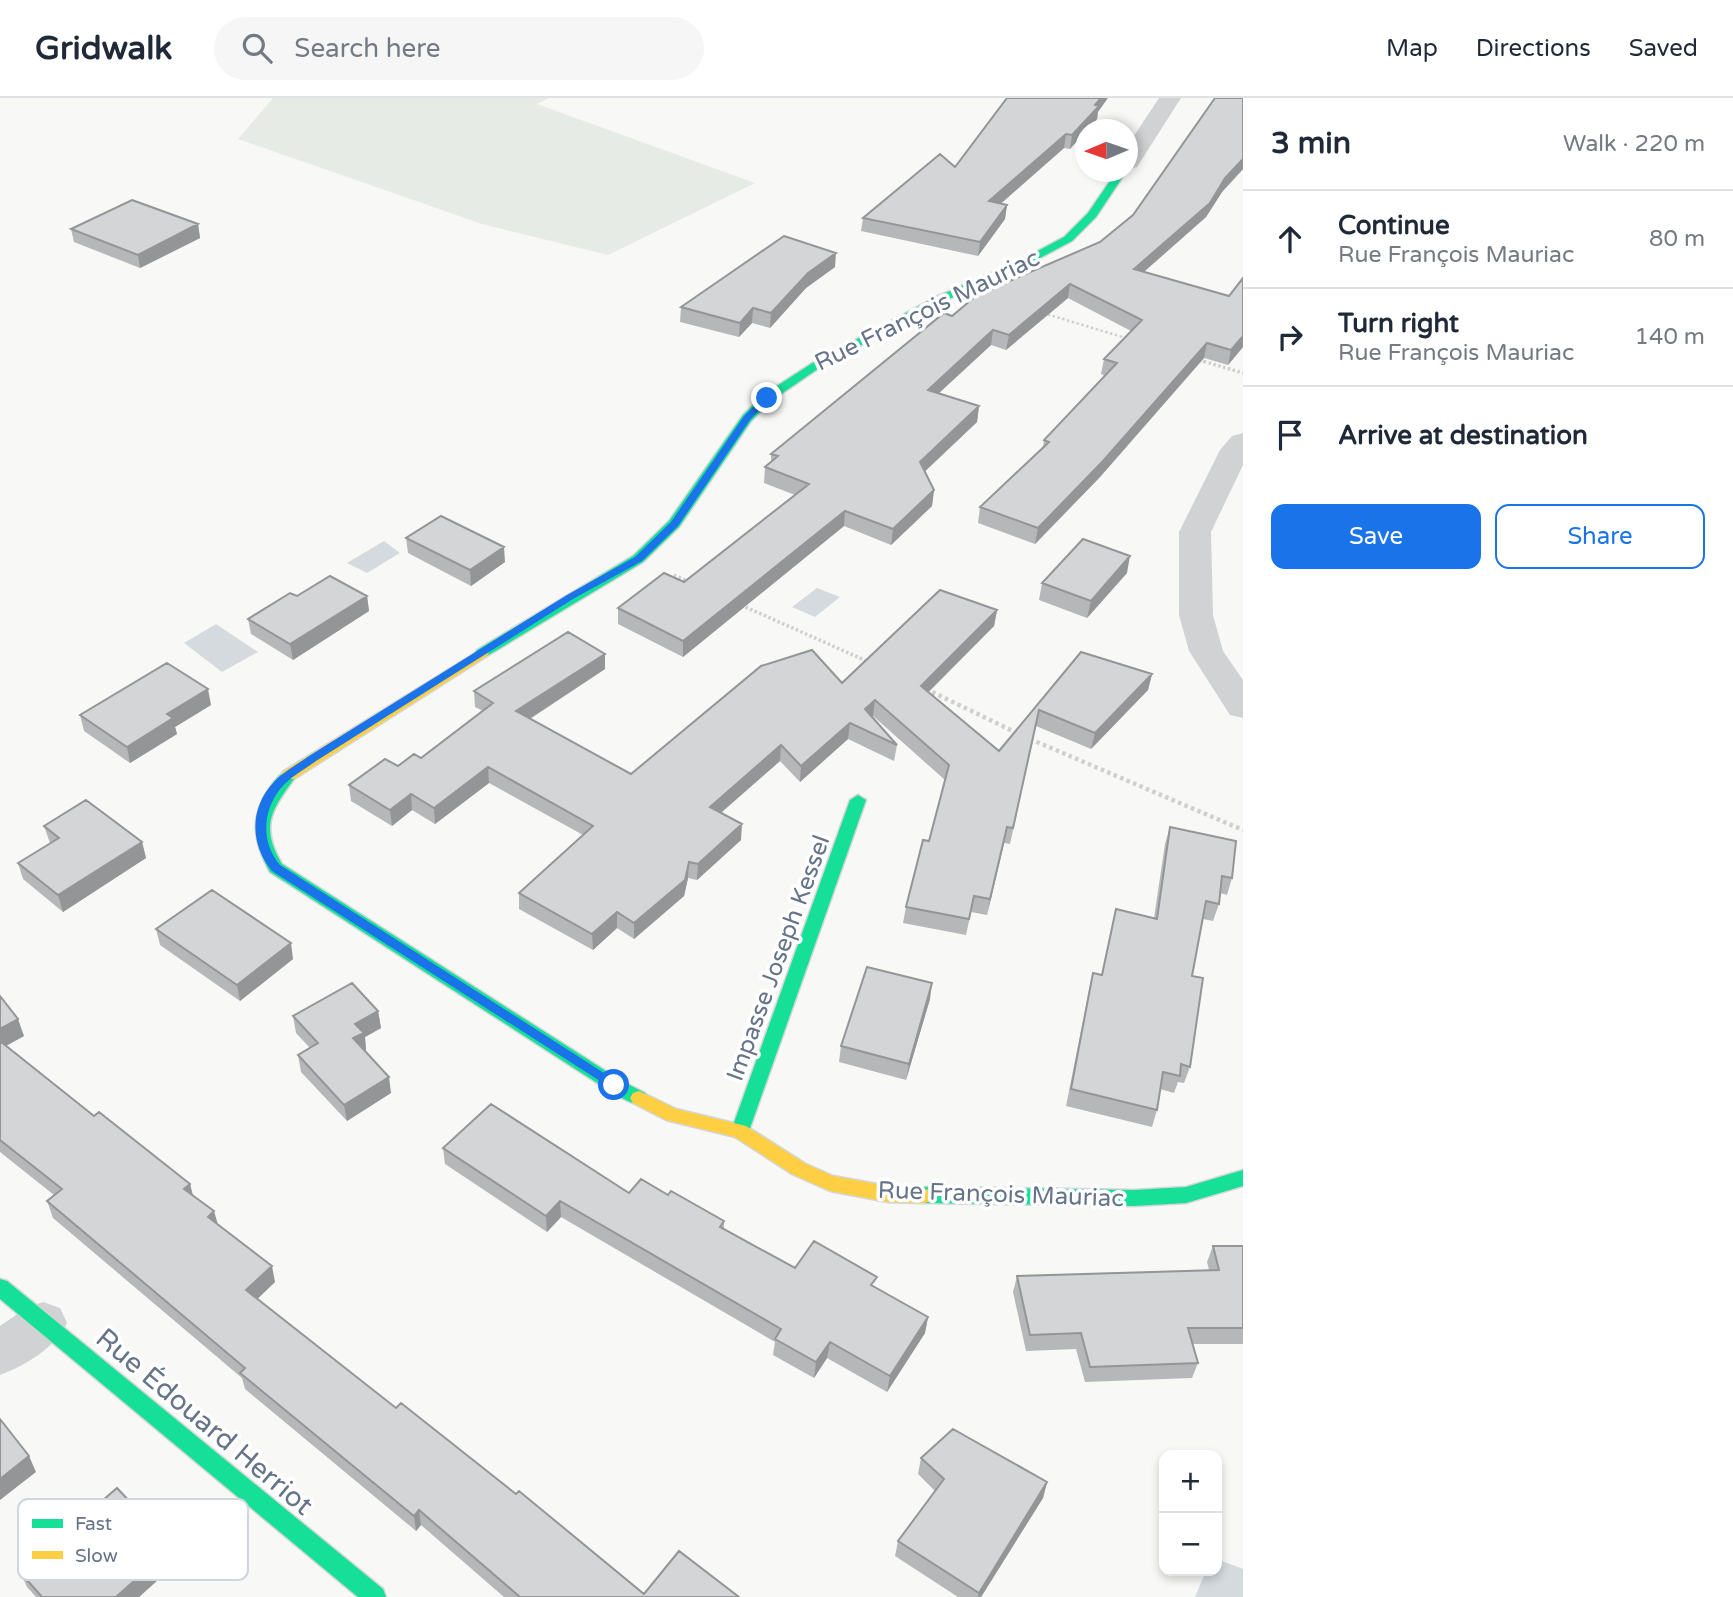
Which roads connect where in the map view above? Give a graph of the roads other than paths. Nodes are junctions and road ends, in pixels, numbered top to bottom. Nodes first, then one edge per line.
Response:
1 (1170, 98) edge
2 (1138, 147) edge
3 (1114, 182) edge
4 (1243, 442) edge
5 (1243, 707) edge
6 (858, 800) dead end
7 (740, 1131) junction
8 (1243, 1178) edge
9 (0, 1287) edge
10 (43, 1323) junction
11 (0, 1353) edge
12 (375, 1597) edge

1 - 2 street
3 - 7 street, Rue François Mauriac
4 - 5 street
6 - 7 street, Impasse Joseph Kessel
7 - 8 street, Rue François Mauriac
9 - 10 street, Rue Édouard Herriot
10 - 11 street
10 - 12 street, Rue Édouard Herriot

